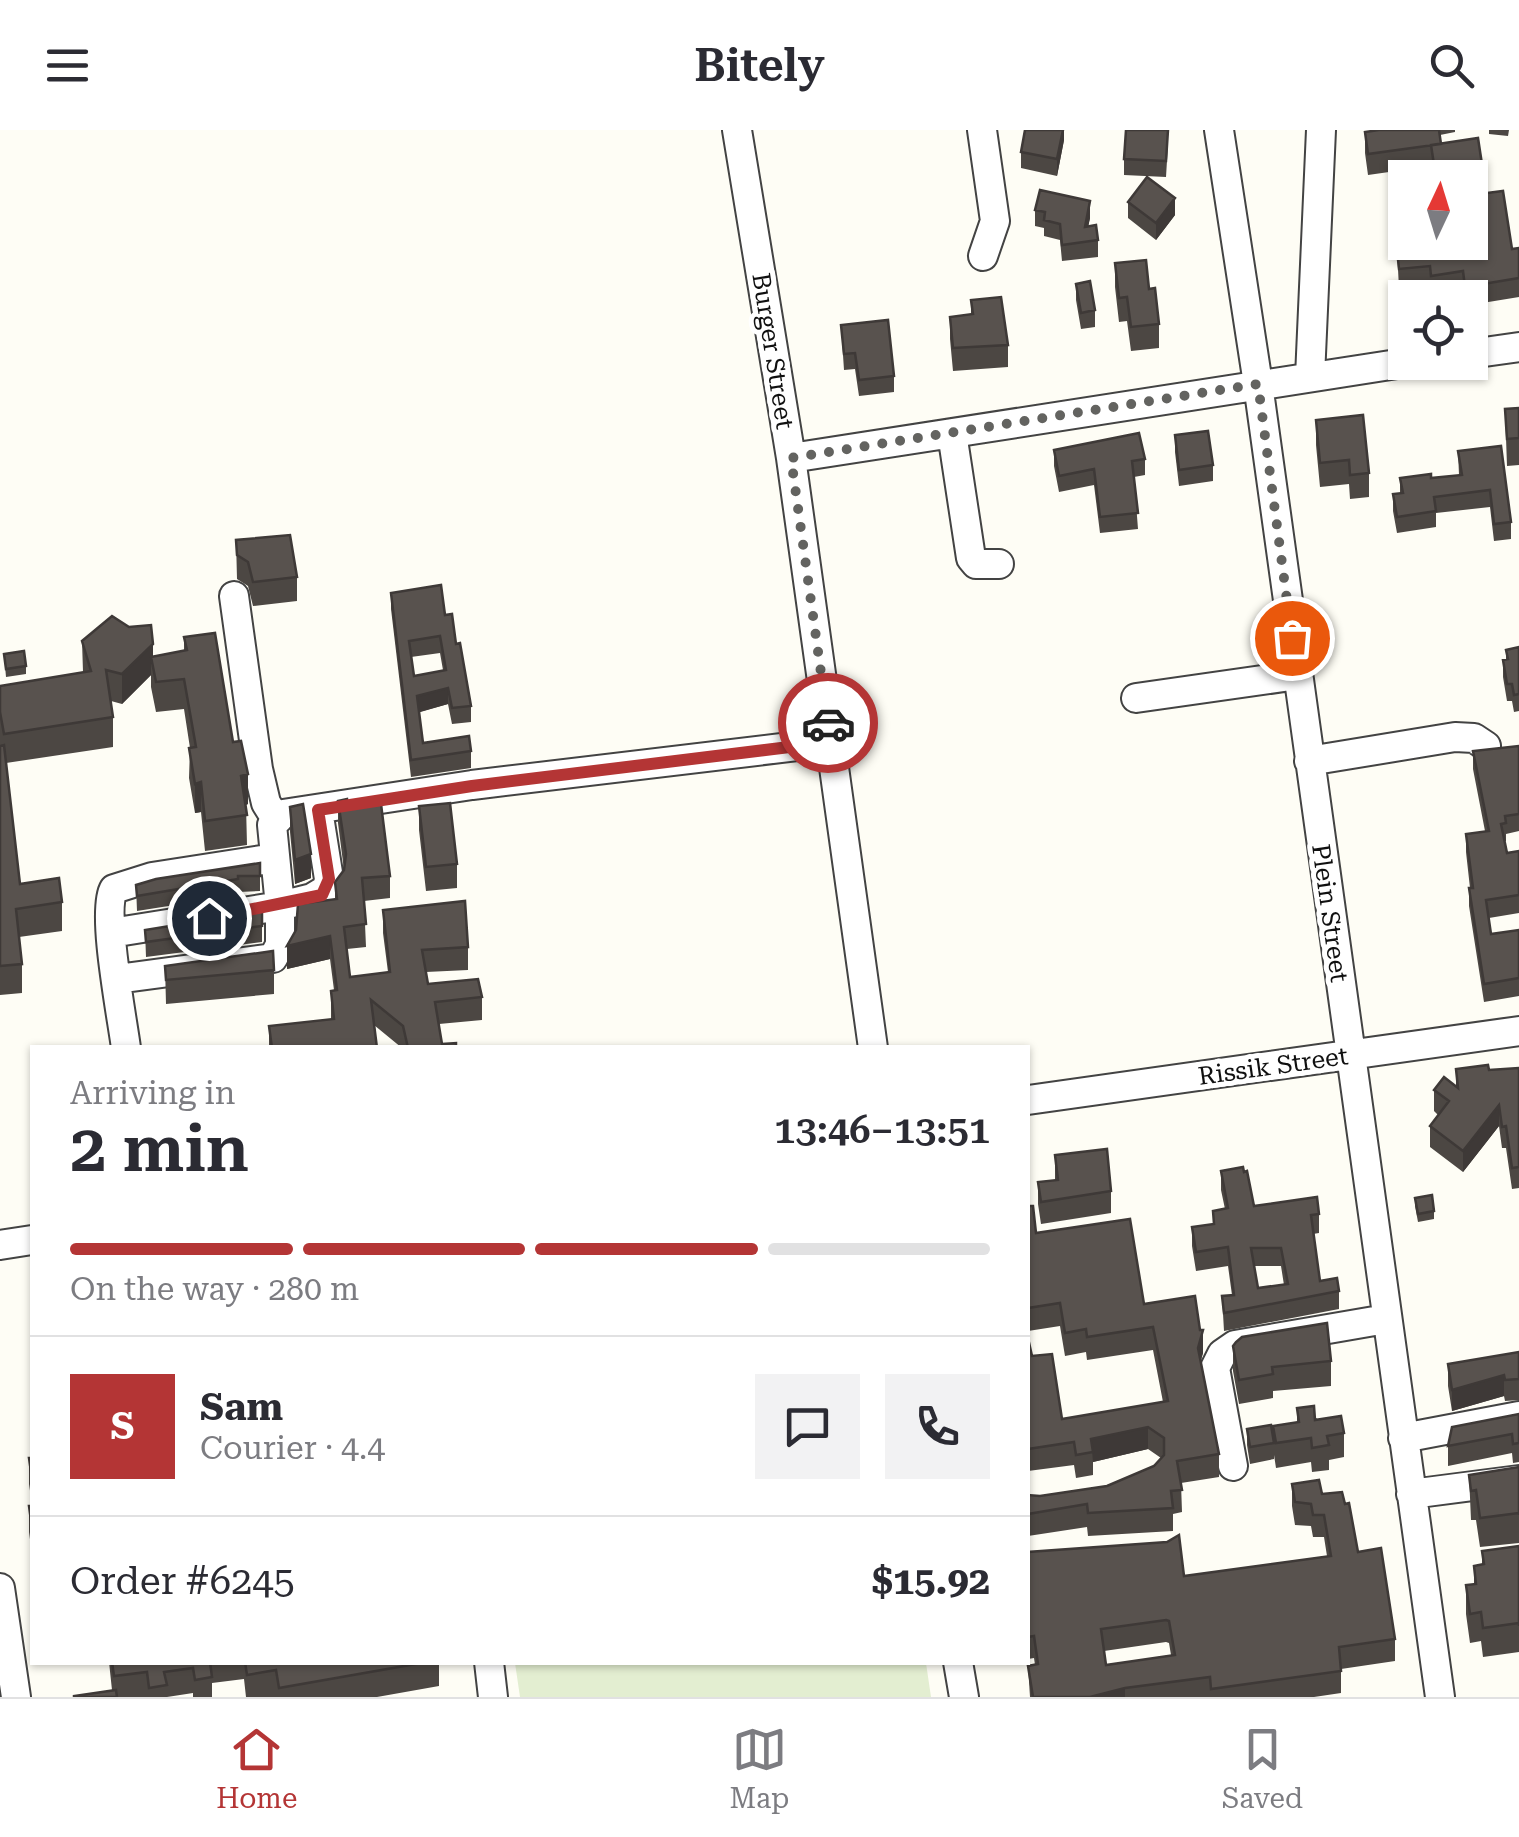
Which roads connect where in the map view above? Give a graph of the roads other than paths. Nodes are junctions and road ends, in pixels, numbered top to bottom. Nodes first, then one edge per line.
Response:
1 (737, 130) edge
2 (982, 130) edge
3 (1219, 130) edge
4 (1322, 130) edge
5 (984, 256) dead end
6 (1519, 347) edge
7 (1488, 351) edge
8 (1388, 365) edge
9 (1310, 377) junction
10 (1258, 384) junction
11 (952, 433) junction
12 (791, 458) junction
13 (999, 564) dead end
14 (234, 596) dead end
15 (1298, 675) junction
16 (1136, 698) dead end
17 (830, 742) junction
18 (1486, 746) edge
19 (1309, 761) junction
20 (318, 810) junction
21 (276, 819) junction
22 (275, 858) junction
23 (280, 906) junction
24 (111, 933) junction
25 (117, 979) junction
26 (1519, 1031) edge
27 (126, 1045) edge
28 (873, 1045) edge
29 (1350, 1055) junction
30 (1030, 1100) edge
31 (30, 1240) edge
32 (0, 1245) edge
33 (1386, 1319) junction
34 (1519, 1416) edge
35 (1403, 1438) junction
36 (1233, 1466) dead end
37 (1519, 1480) edge
38 (1411, 1494) junction
39 (0, 1588) edge
40 (489, 1665) edge
41 (959, 1665) edge
42 (16, 1697) edge
43 (492, 1697) edge
44 (964, 1697) edge
45 (1440, 1697) edge

1 - 12 street, Burger Street
2 - 5 street
3 - 10 street, Plein Street
4 - 9 street
6 - 7 street
8 - 9 street
9 - 10 street
10 - 11 street
10 - 15 street, Plein Street
11 - 12 street
11 - 13 street
12 - 17 street, Burger Street
14 - 21 street
15 - 16 street
15 - 19 street, Plein Street
17 - 20 street
17 - 28 street, Burger Street
18 - 19 street
19 - 29 street, Plein Street
20 - 21 street
20 - 23 street
21 - 22 street
22 - 23 street
22 - 24 street
23 - 24 street
23 - 25 street
24 - 25 street
25 - 27 street
26 - 29 street, Rissik Street
29 - 30 street, Rissik Street
29 - 33 street, Plein Street
31 - 32 street
33 - 35 street, Plein Street
33 - 36 street
34 - 35 street
35 - 38 street, Plein Street
37 - 38 street
38 - 45 street, Plein Street
39 - 42 street
40 - 43 street
41 - 44 street

